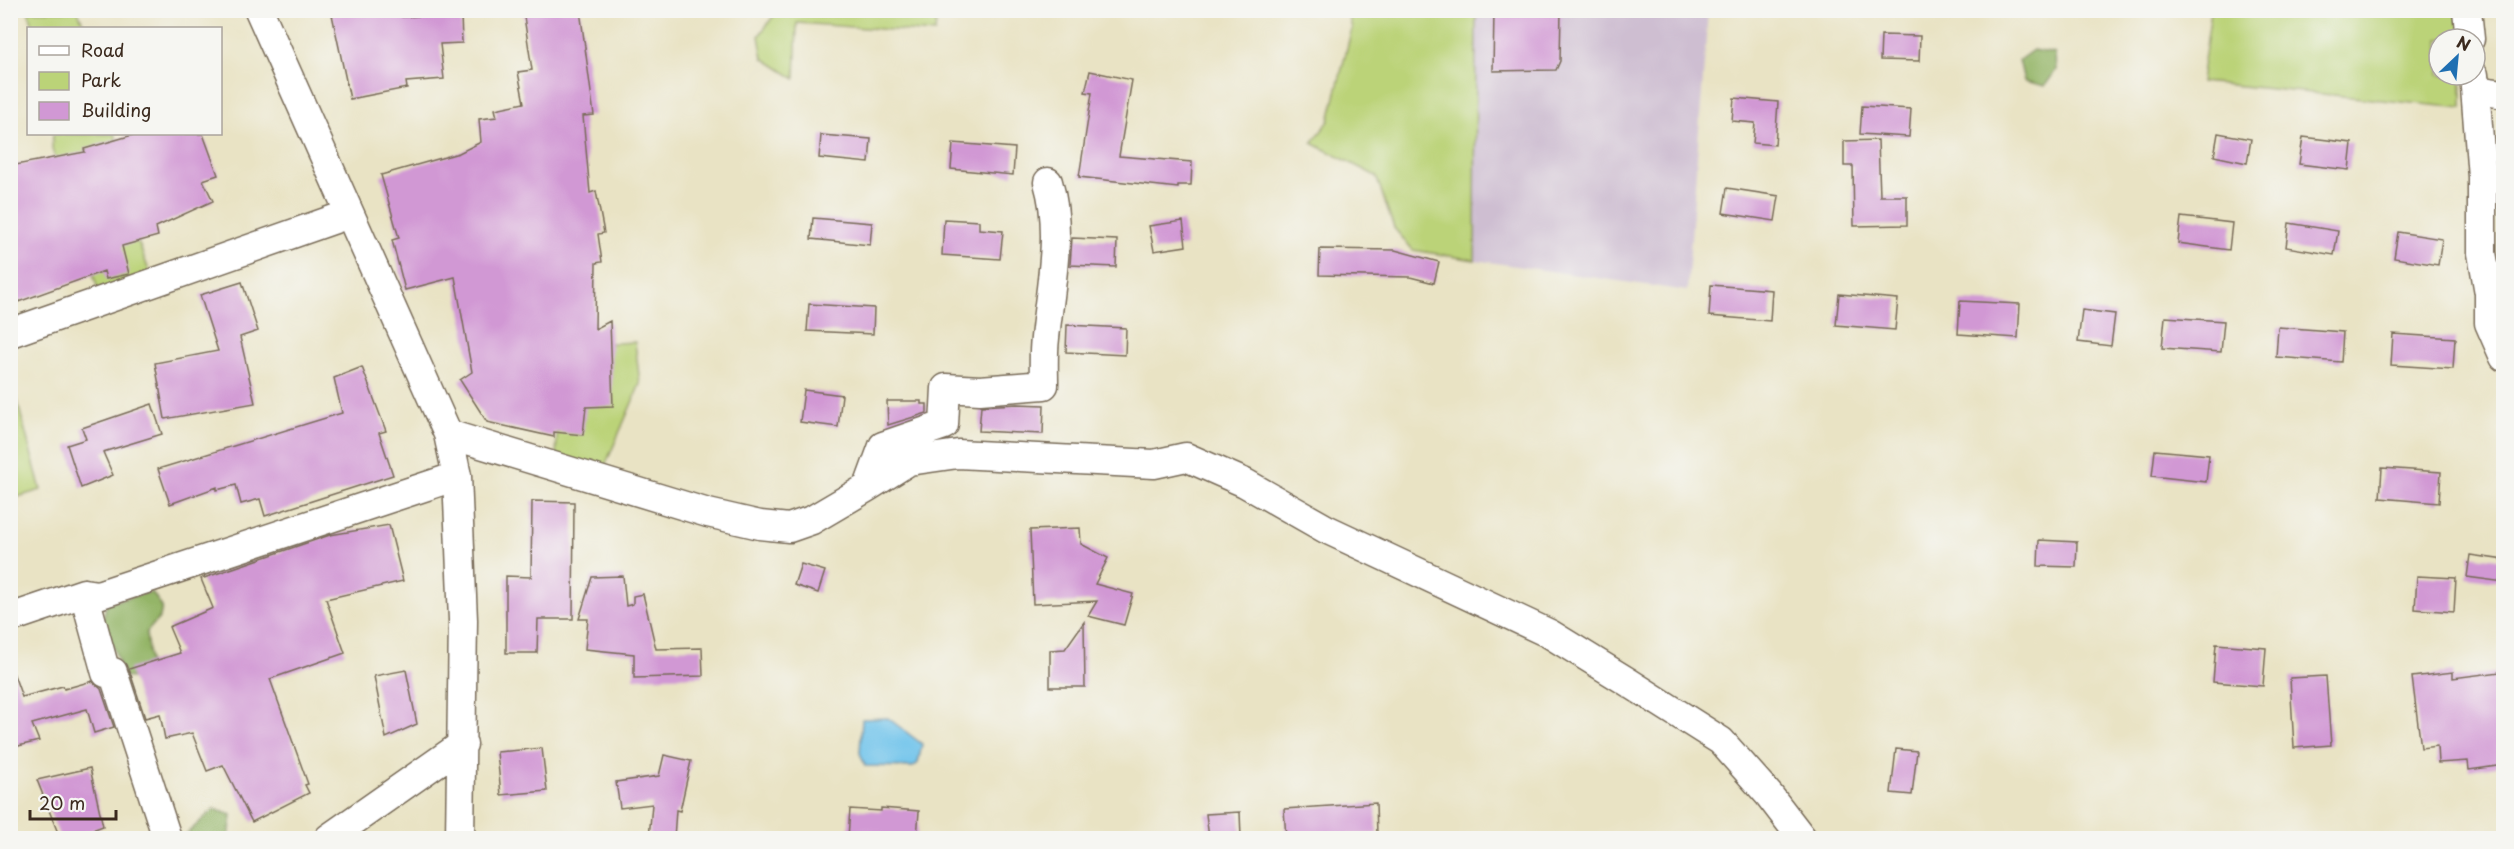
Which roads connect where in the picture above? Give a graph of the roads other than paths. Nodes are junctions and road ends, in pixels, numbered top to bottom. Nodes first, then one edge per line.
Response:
1 (259, 10) edge
2 (2467, 10) edge
3 (2469, 27) edge
4 (2485, 87) edge
5 (1048, 182) dead end
6 (349, 214) junction
7 (10, 333) edge
8 (2504, 357) edge
9 (448, 434) junction
10 (457, 476) junction
11 (868, 486) junction
12 (84, 593) junction
13 (10, 618) edge
14 (463, 744) junction
15 (167, 838) edge
16 (329, 838) edge
17 (460, 838) edge
18 (1802, 838) edge

1 - 6 street
2 - 3 street
4 - 8 street
5 - 11 street
6 - 7 street
6 - 9 street
9 - 10 street
9 - 11 street
10 - 12 street
10 - 14 street
11 - 18 street
12 - 13 street
12 - 15 street
14 - 16 street
14 - 17 street

